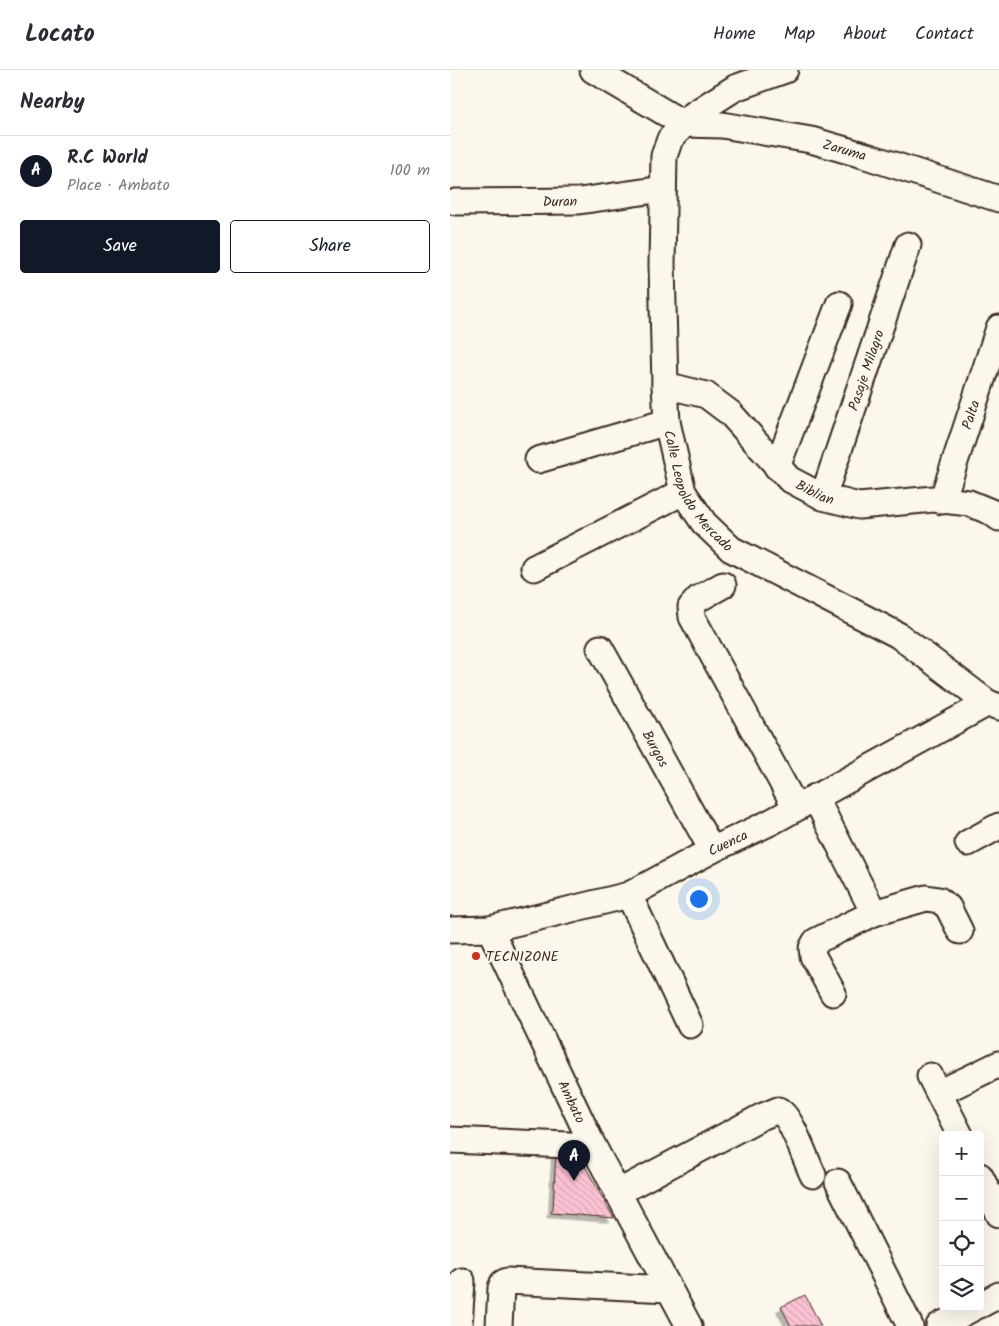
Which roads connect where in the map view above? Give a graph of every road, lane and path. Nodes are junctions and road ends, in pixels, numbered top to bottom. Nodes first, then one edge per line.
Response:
1 (593, 70) edge
2 (784, 70) edge
3 (684, 124) junction
4 (663, 189) junction
5 (999, 198) edge
6 (456, 202) dead end
7 (908, 245) dead end
8 (839, 304) dead end
9 (999, 328) edge
10 (665, 385) junction
11 (668, 422) junction
12 (538, 460) dead end
13 (777, 467) junction
14 (683, 492) junction
15 (823, 497) junction
16 (942, 500) junction
17 (999, 518) edge
18 (534, 568) dead end
19 (723, 585) dead end
20 (600, 648) dead end
21 (993, 705) edge
22 (806, 803) junction
23 (999, 826) edge
24 (968, 844) dead end
25 (712, 850) junction
26 (629, 894) junction
27 (874, 913) junction
28 (490, 929) junction
29 (450, 930) edge
30 (960, 931) dead end
31 (833, 993) dead end
32 (690, 1025) dead end
33 (999, 1064) edge
34 (958, 1131) edge
35 (450, 1140) edge
36 (593, 1146) junction
37 (813, 1175) dead end
38 (838, 1182) dead end
39 (984, 1182) edge
40 (617, 1193) junction
41 (996, 1202) edge
42 (462, 1281) dead end
43 (668, 1288) junction
44 (999, 1295) edge
45 (984, 1303) edge
46 (967, 1311) edge
47 (459, 1326) edge
48 (499, 1326) edge
49 (689, 1326) edge
50 (910, 1326) edge
51 (939, 1326) edge

1 - 3 street
2 - 3 street, Calle Leopoldo Mercado
3 - 4 street, Calle Leopoldo Mercado
3 - 5 street, Zaruma
4 - 6 street, Duran
4 - 10 street, Calle Leopoldo Mercado
7 - 15 street, Pasaje Milagro
8 - 13 street
9 - 16 street, Palta
10 - 11 street, Calle Leopoldo Mercado
10 - 13 street, Biblian
11 - 12 street
11 - 14 street, Calle Leopoldo Mercado
13 - 15 street, Biblian
14 - 18 street
14 - 21 street, Calle Leopoldo Mercado
15 - 16 street, Biblian
16 - 17 street, Biblian
19 - 22 street
20 - 25 street, Burgos
21 - 22 street, Cuenca
22 - 25 street, Cuenca
22 - 27 street
23 - 24 street
25 - 26 street, Cuenca
26 - 28 street, Cuenca
26 - 32 street
27 - 30 street
27 - 31 street
28 - 29 street, Cuenca
28 - 36 street, Ambato
33 - 34 street
35 - 36 street
36 - 40 street, Ambato
37 - 40 street
38 - 50 street
39 - 41 street
40 - 43 street, Ambato
42 - 47 street
43 - 48 street
43 - 49 street, Ambato
44 - 45 street
46 - 51 street

